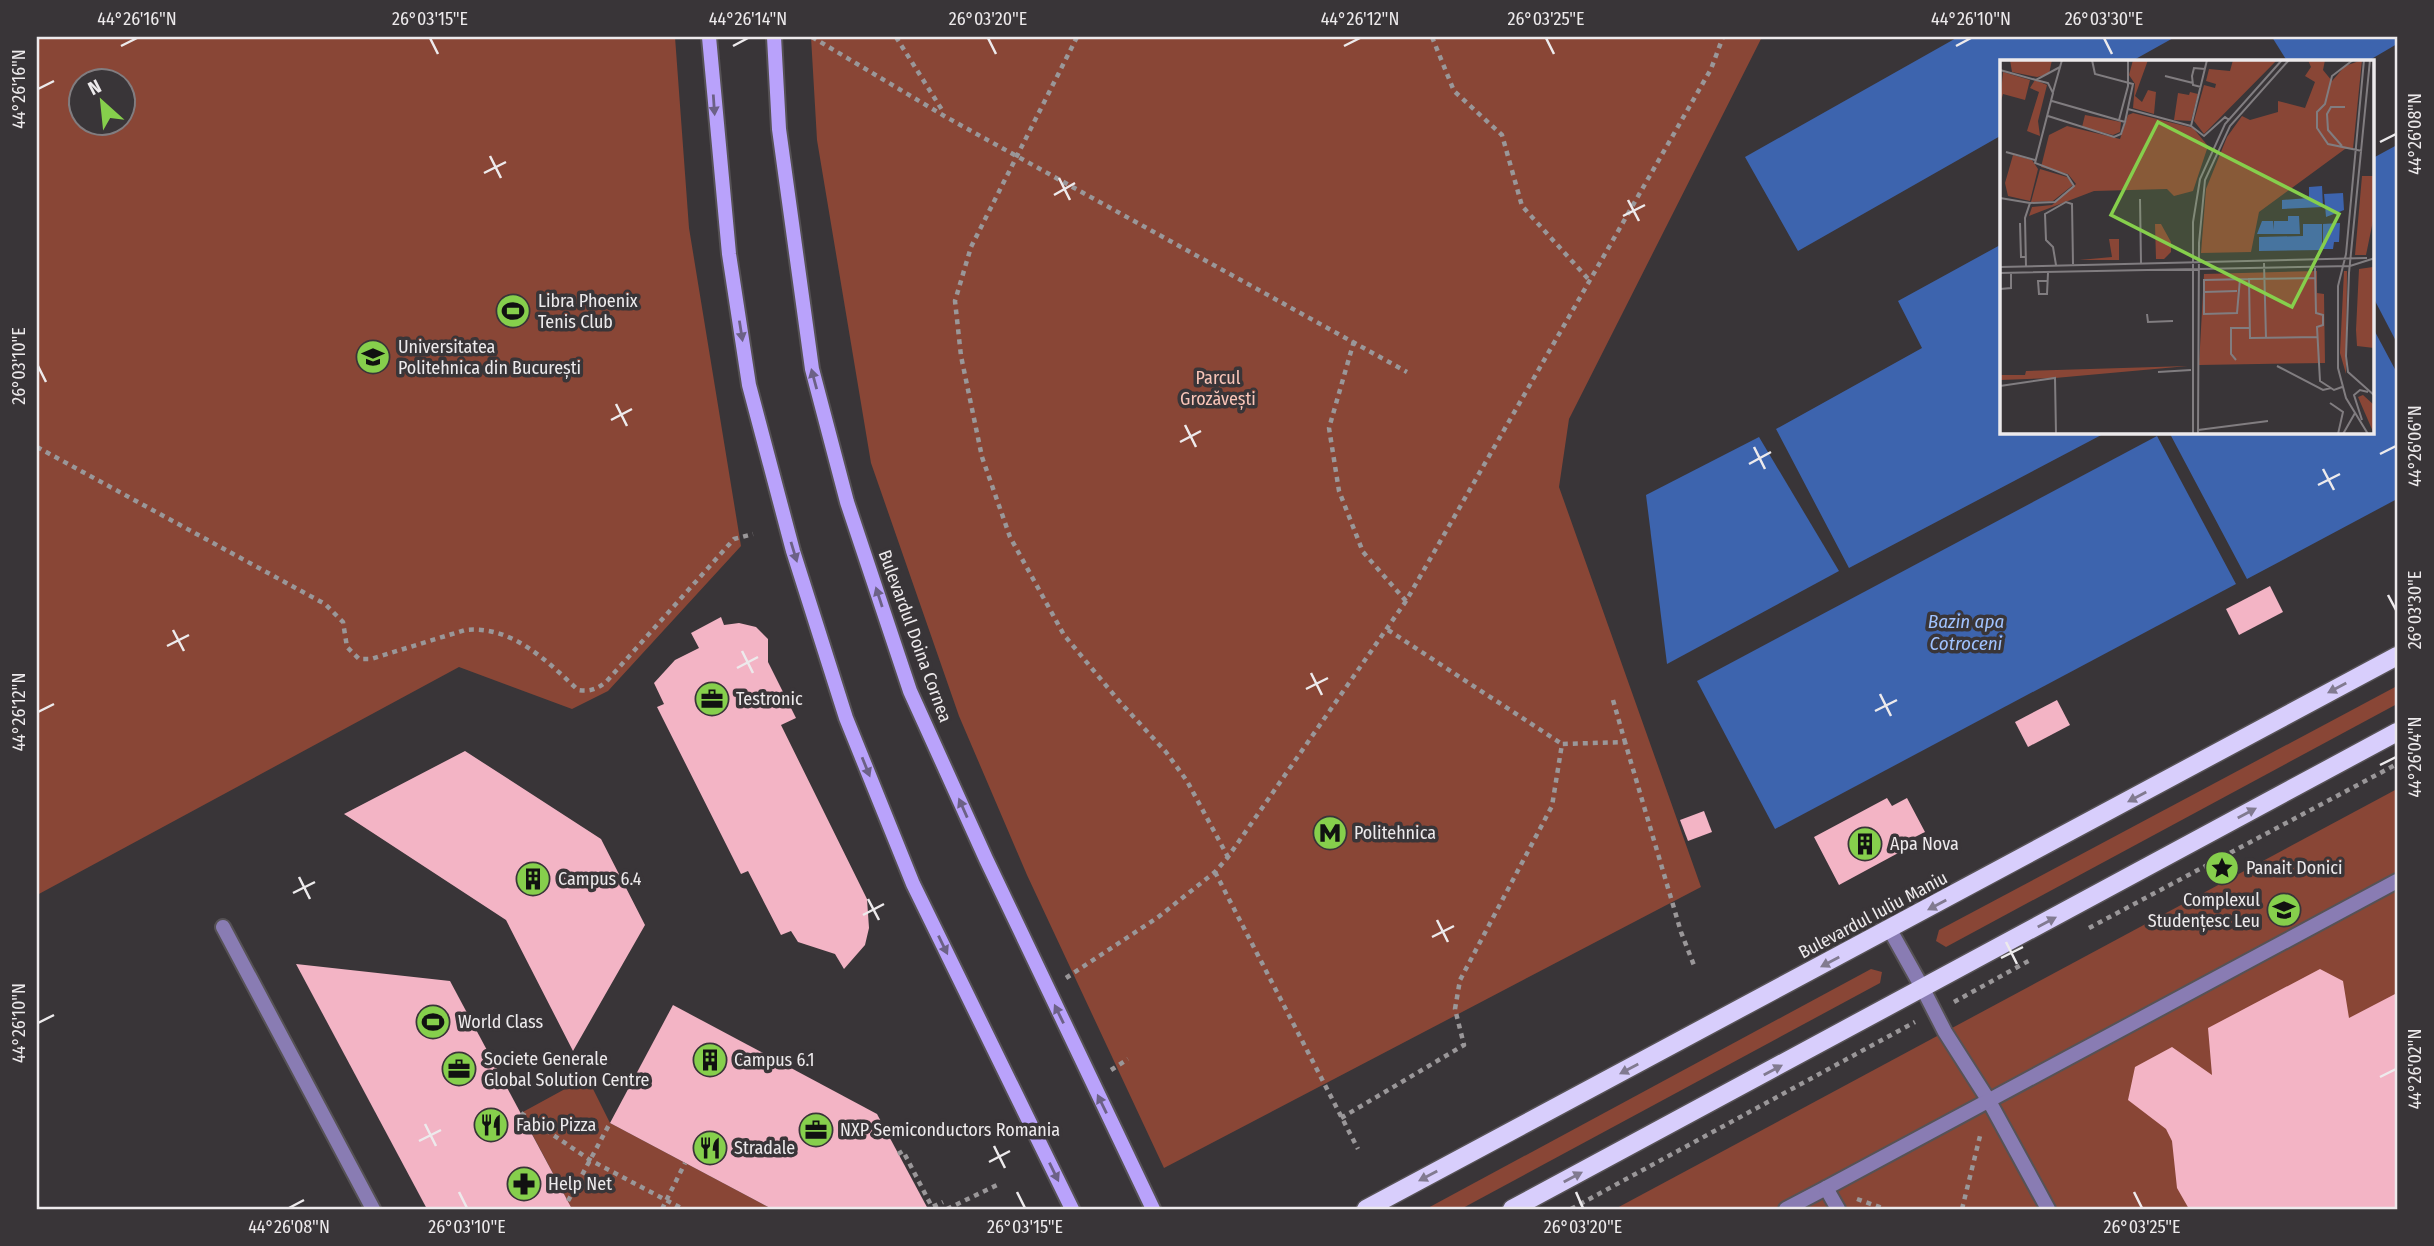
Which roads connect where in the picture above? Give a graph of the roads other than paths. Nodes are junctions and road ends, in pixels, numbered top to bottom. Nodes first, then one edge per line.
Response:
1 (709, 37) edge
2 (774, 37) edge
3 (2397, 656) edge
4 (2397, 732) edge
5 (2397, 881) edge
6 (223, 927) dead end
7 (1890, 930) junction
8 (1923, 989) junction
9 (1989, 1101) junction
10 (1826, 1188) junction
11 (373, 1209) edge
12 (1072, 1209) edge
13 (1153, 1209) edge
14 (1366, 1209) edge
15 (1512, 1209) edge
16 (1786, 1209) edge
17 (1838, 1209) edge
18 (2048, 1209) edge

1 -> 12 main road
13 -> 2 main road, Bulevardul Doina Cornea
3 -> 7 main road, Bulevardul Iuliu Maniu
8 -> 4 main road
5 - 9 street
6 - 11 street
7 - 8 street
7 -> 14 main road, Bulevardul Iuliu Maniu
8 - 9 street
15 -> 8 main road
9 - 10 street
9 - 18 street
10 - 16 street
10 - 17 street

